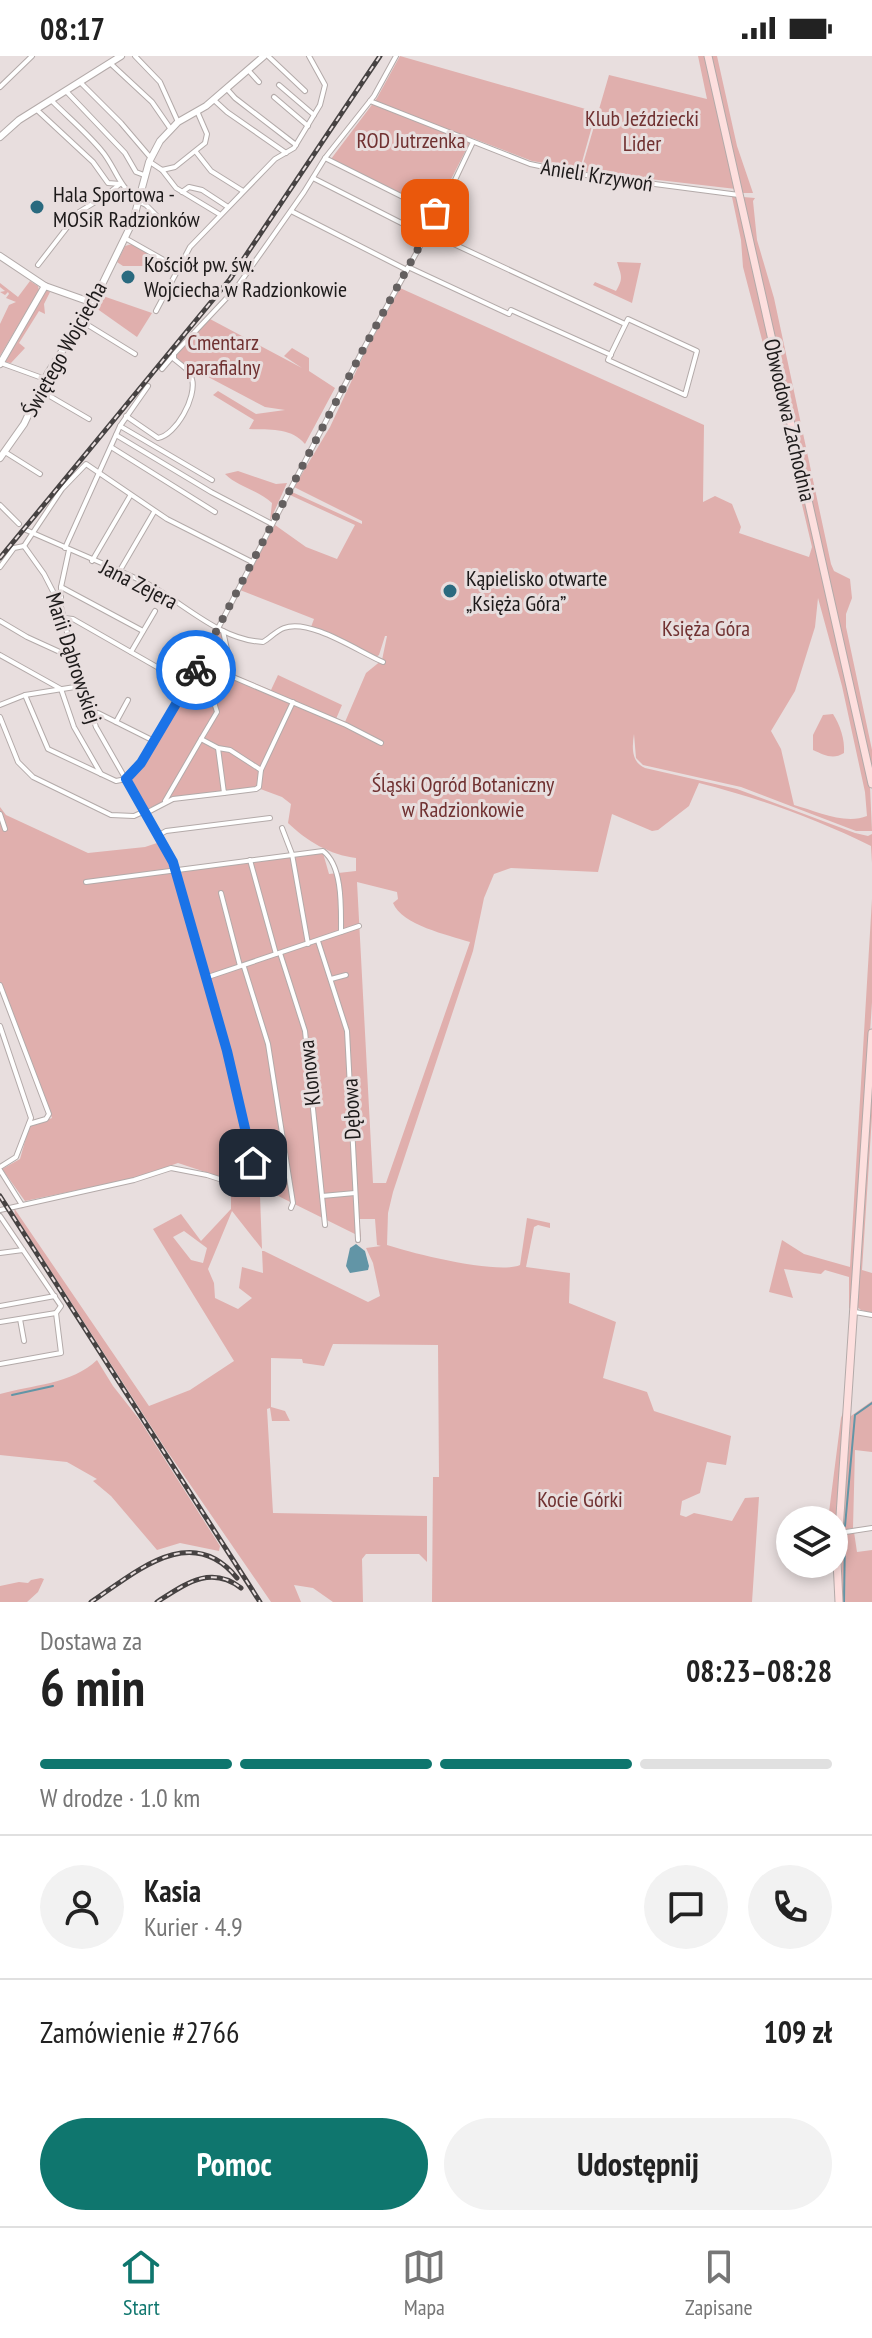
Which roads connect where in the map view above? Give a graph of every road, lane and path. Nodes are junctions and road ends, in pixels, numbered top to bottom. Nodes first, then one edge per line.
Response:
1 (32, 56) edge
2 (121, 56) edge
3 (135, 56) edge
4 (265, 56) edge
5 (309, 56) edge
6 (396, 56) edge
7 (708, 56) edge
8 (110, 63) junction
9 (249, 71) junction
10 (259, 82) dead end
11 (81, 83) junction
12 (279, 85) dead end
13 (0, 87) edge
14 (227, 89) junction
15 (66, 91) junction
16 (305, 91) dead end
17 (274, 97) dead end
18 (214, 99) junction
19 (51, 100) junction
20 (370, 101) junction
21 (36, 109) junction
22 (197, 111) junction
23 (314, 115) junction
24 (178, 122) junction
25 (308, 126) junction
26 (170, 128) junction
27 (0, 137) edge
28 (473, 142) junction
29 (296, 145) junction
30 (196, 152) junction
31 (286, 153) junction
32 (325, 158) junction
33 (150, 160) junction
34 (162, 170) junction
35 (144, 175) junction
36 (313, 178) junction
37 (120, 184) junction
38 (243, 191) junction
39 (182, 192) junction
40 (739, 195) junction
41 (138, 200) junction
42 (228, 207) junction
43 (291, 211) junction
44 (437, 214) junction
45 (220, 215) junction
46 (158, 217) dead end
47 (426, 234) junction
48 (125, 238) junction
49 (0, 256) edge
50 (178, 268) junction
51 (408, 268) junction
52 (29, 277) junction
53 (45, 286) junction
54 (93, 303) junction
55 (156, 311) dead end
56 (83, 322) junction
57 (626, 324) junction
58 (135, 354) dead end
59 (174, 355) junction
60 (611, 355) junction
61 (1, 362) edge
62 (162, 369) dead end
63 (45, 379) junction
64 (148, 386) dead end
65 (41, 391) junction
66 (126, 416) junction
67 (89, 419) dead end
68 (120, 426) junction
69 (116, 435) junction
70 (111, 447) junction
71 (2, 455) edge
72 (99, 472) junction
73 (40, 474) dead end
74 (212, 480) dead end
75 (130, 496) junction
76 (0, 505) edge
77 (155, 511) junction
78 (215, 512) dead end
79 (19, 524) dead end
80 (272, 524) junction
81 (29, 531) junction
82 (24, 546) junction
83 (67, 549) junction
84 (92, 561) junction
85 (252, 562) junction
86 (0, 567) edge
87 (119, 572) junction
88 (61, 587) junction
89 (61, 607) junction
90 (155, 611) dead end
91 (64, 618) junction
92 (0, 621) edge
93 (220, 629) junction
94 (143, 631) junction
95 (131, 652) junction
96 (0, 655) edge
97 (73, 658) junction
98 (383, 662) dead end
99 (187, 685) junction
100 (81, 686) junction
101 (61, 689) junction
102 (25, 695) junction
103 (128, 700) dead end
104 (293, 702) junction
105 (0, 705) edge
106 (98, 713) dead end
107 (0, 717) edge
108 (116, 722) junction
109 (201, 739) junction
110 (154, 741) junction
111 (381, 743) dead end
112 (218, 748) junction
113 (261, 770) junction
114 (102, 776) junction
115 (126, 779) junction
116 (872, 784) edge
117 (224, 793) junction
118 (164, 803) junction
119 (145, 812) junction
120 (0, 814) edge
121 (270, 818) dead end
122 (282, 828) dead end
123 (5, 829) dead end
124 (159, 835) junction
125 (292, 854) junction
126 (250, 860) junction
127 (176, 870) junction
128 (86, 882) dead end
129 (221, 893) dead end
130 (359, 926) dead end
131 (341, 932) junction
132 (318, 941) junction
133 (308, 944) junction
134 (278, 954) junction
135 (242, 966) junction
136 (346, 975) dead end
137 (205, 978) junction
138 (331, 979) junction
139 (0, 985) edge
140 (0, 1026) edge
141 (872, 1033) edge
142 (29, 1124) junction
143 (0, 1168) edge
144 (247, 1188) dead end
145 (355, 1193) junction
146 (261, 1194) dead end
147 (322, 1196) junction
148 (22, 1205) junction
149 (291, 1208) dead end
150 (0, 1213) edge
151 (325, 1225) dead end
152 (358, 1240) dead end
153 (23, 1250) junction
154 (0, 1253) edge
155 (55, 1296) junction
156 (0, 1306) edge
157 (854, 1311) junction
158 (56, 1313) junction
159 (872, 1315) edge
160 (20, 1319) junction
161 (0, 1322) edge
162 (24, 1341) dead end
163 (0, 1364) edge
164 (841, 1506) edge
165 (872, 1528) edge
166 (848, 1532) edge
167 (839, 1578) edge
168 (839, 1602) edge

1 - 13 street
2 - 8 street
3 - 24 street
4 - 9 street, Świętego Wojciecha
4 - 16 street
5 - 23 street
6 - 20 street
7 - 40 main road, Obwodowa Zachodnia
8 - 11 street
8 - 26 street
9 - 10 street
9 - 14 street, Świętego Wojciecha
11 - 15 street
11 - 33 street
12 - 23 street
14 - 18 street, Świętego Wojciecha
14 - 29 street
15 - 19 street
15 - 35 street
17 - 25 street
18 - 22 street, Świętego Wojciecha
18 - 31 street
19 - 21 street
19 - 37 street
20 - 28 street, Anieli Krzywoń
20 - 32 street
21 - 27 street
21 - 37 street
22 - 24 street, Świętego Wojciecha
22 - 30 street
23 - 25 street
24 - 26 street, Świętego Wojciecha
25 - 29 street
26 - 33 street, Świętego Wojciecha
28 - 40 street, Anieli Krzywoń
28 - 44 street
29 - 31 street
30 - 34 street
30 - 38 street
31 - 38 street
32 - 36 street
32 - 44 street
33 - 34 street
33 - 35 street, Świętego Wojciecha
34 - 39 street
35 - 41 street, Świętego Wojciecha
36 - 43 street
36 - 47 street
37 - 41 street
37 - 52 street
38 - 42 street
39 - 42 street
39 - 45 street
40 - 116 main road, Obwodowa Zachodnia
41 - 46 street
41 - 48 street, Świętego Wojciecha
42 - 45 street
43 - 51 street
43 - 59 street
44 - 47 street
45 - 50 street
47 - 51 street
47 - 57 street
48 - 50 street
48 - 54 street, Świętego Wojciecha
49 - 52 street
50 - 55 street
51 - 60 street
51 - 80 street
52 - 53 street
53 - 54 street
53 - 61 street
54 - 56 street, Świętego Wojciecha
56 - 58 street
56 - 63 street, Świętego Wojciecha
57 - 60 street
57 - 60 street
59 - 62 street
59 - 66 street
61 - 63 street
63 - 65 street, Świętego Wojciecha
64 - 66 street
65 - 67 street
65 - 71 street, Świętego Wojciecha
66 - 68 street
68 - 69 street
68 - 74 street
69 - 70 street
69 - 80 street
70 - 72 street
70 - 78 street
71 - 73 street
72 - 75 street
72 - 81 street
72 - 83 street
75 - 77 street
75 - 84 street
76 - 79 street
77 - 85 street
77 - 87 street
80 - 85 street
81 - 82 street
81 - 83 street, Jana Zejera
82 - 86 street
82 - 89 street, Marii Dąbrowskiej
83 - 84 street, Jana Zejera
83 - 88 street
84 - 87 street, Jana Zejera
85 - 93 street
87 - 93 street, Jana Zejera
88 - 89 street
88 - 94 street
89 - 91 street, Marii Dąbrowskiej
90 - 94 street
91 - 95 street
91 - 97 street, Marii Dąbrowskiej
92 - 97 street
93 - 98 street, Jana Zejera
93 - 99 street
93 - 104 street
94 - 95 street
95 - 99 street
96 - 101 street
97 - 100 street, Marii Dąbrowskiej
99 - 109 street
99 - 110 street
100 - 101 street
100 - 115 street, Marii Dąbrowskiej
101 - 102 street
101 - 114 street
102 - 105 street
102 - 114 street
103 - 108 street
104 - 111 street
104 - 113 street
106 - 108 street
107 - 119 street
108 - 110 street
109 - 112 street
109 - 118 street
110 - 115 street
112 - 113 street
112 - 117 street
113 - 117 street
114 - 115 street
115 - 119 street, Marii Dąbrowskiej
117 - 118 street
118 - 119 street
119 - 124 street, Marii Dąbrowskiej
120 - 123 street
121 - 124 street
122 - 125 street
124 - 127 street, Marii Dąbrowskiej
125 - 126 street
125 - 131 street
125 - 133 street
126 - 127 street
126 - 134 street, Klonowa
127 - 128 street
127 - 137 street, Marii Dąbrowskiej
129 - 135 street
130 - 131 street
131 - 132 street
132 - 133 street
132 - 138 street, Dębowa
133 - 134 street
134 - 135 street
134 - 147 street, Klonowa
135 - 137 street
135 - 149 street
136 - 138 street
137 - 146 street, Marii Dąbrowskiej
138 - 145 street, Dębowa
139 - 142 street
140 - 142 street
141 - 157 main road
142 - 143 street
143 - 148 street
144 - 148 street
145 - 147 street
145 - 152 street, Dębowa
147 - 151 street, Klonowa
148 - 150 street
150 - 153 street
153 - 154 street
153 - 155 street
155 - 156 street
155 - 158 street
157 - 159 street
157 - 164 main road
158 - 160 street
158 - 163 street
160 - 161 street
160 - 162 street
165 - 166 street
167 - 168 main road

